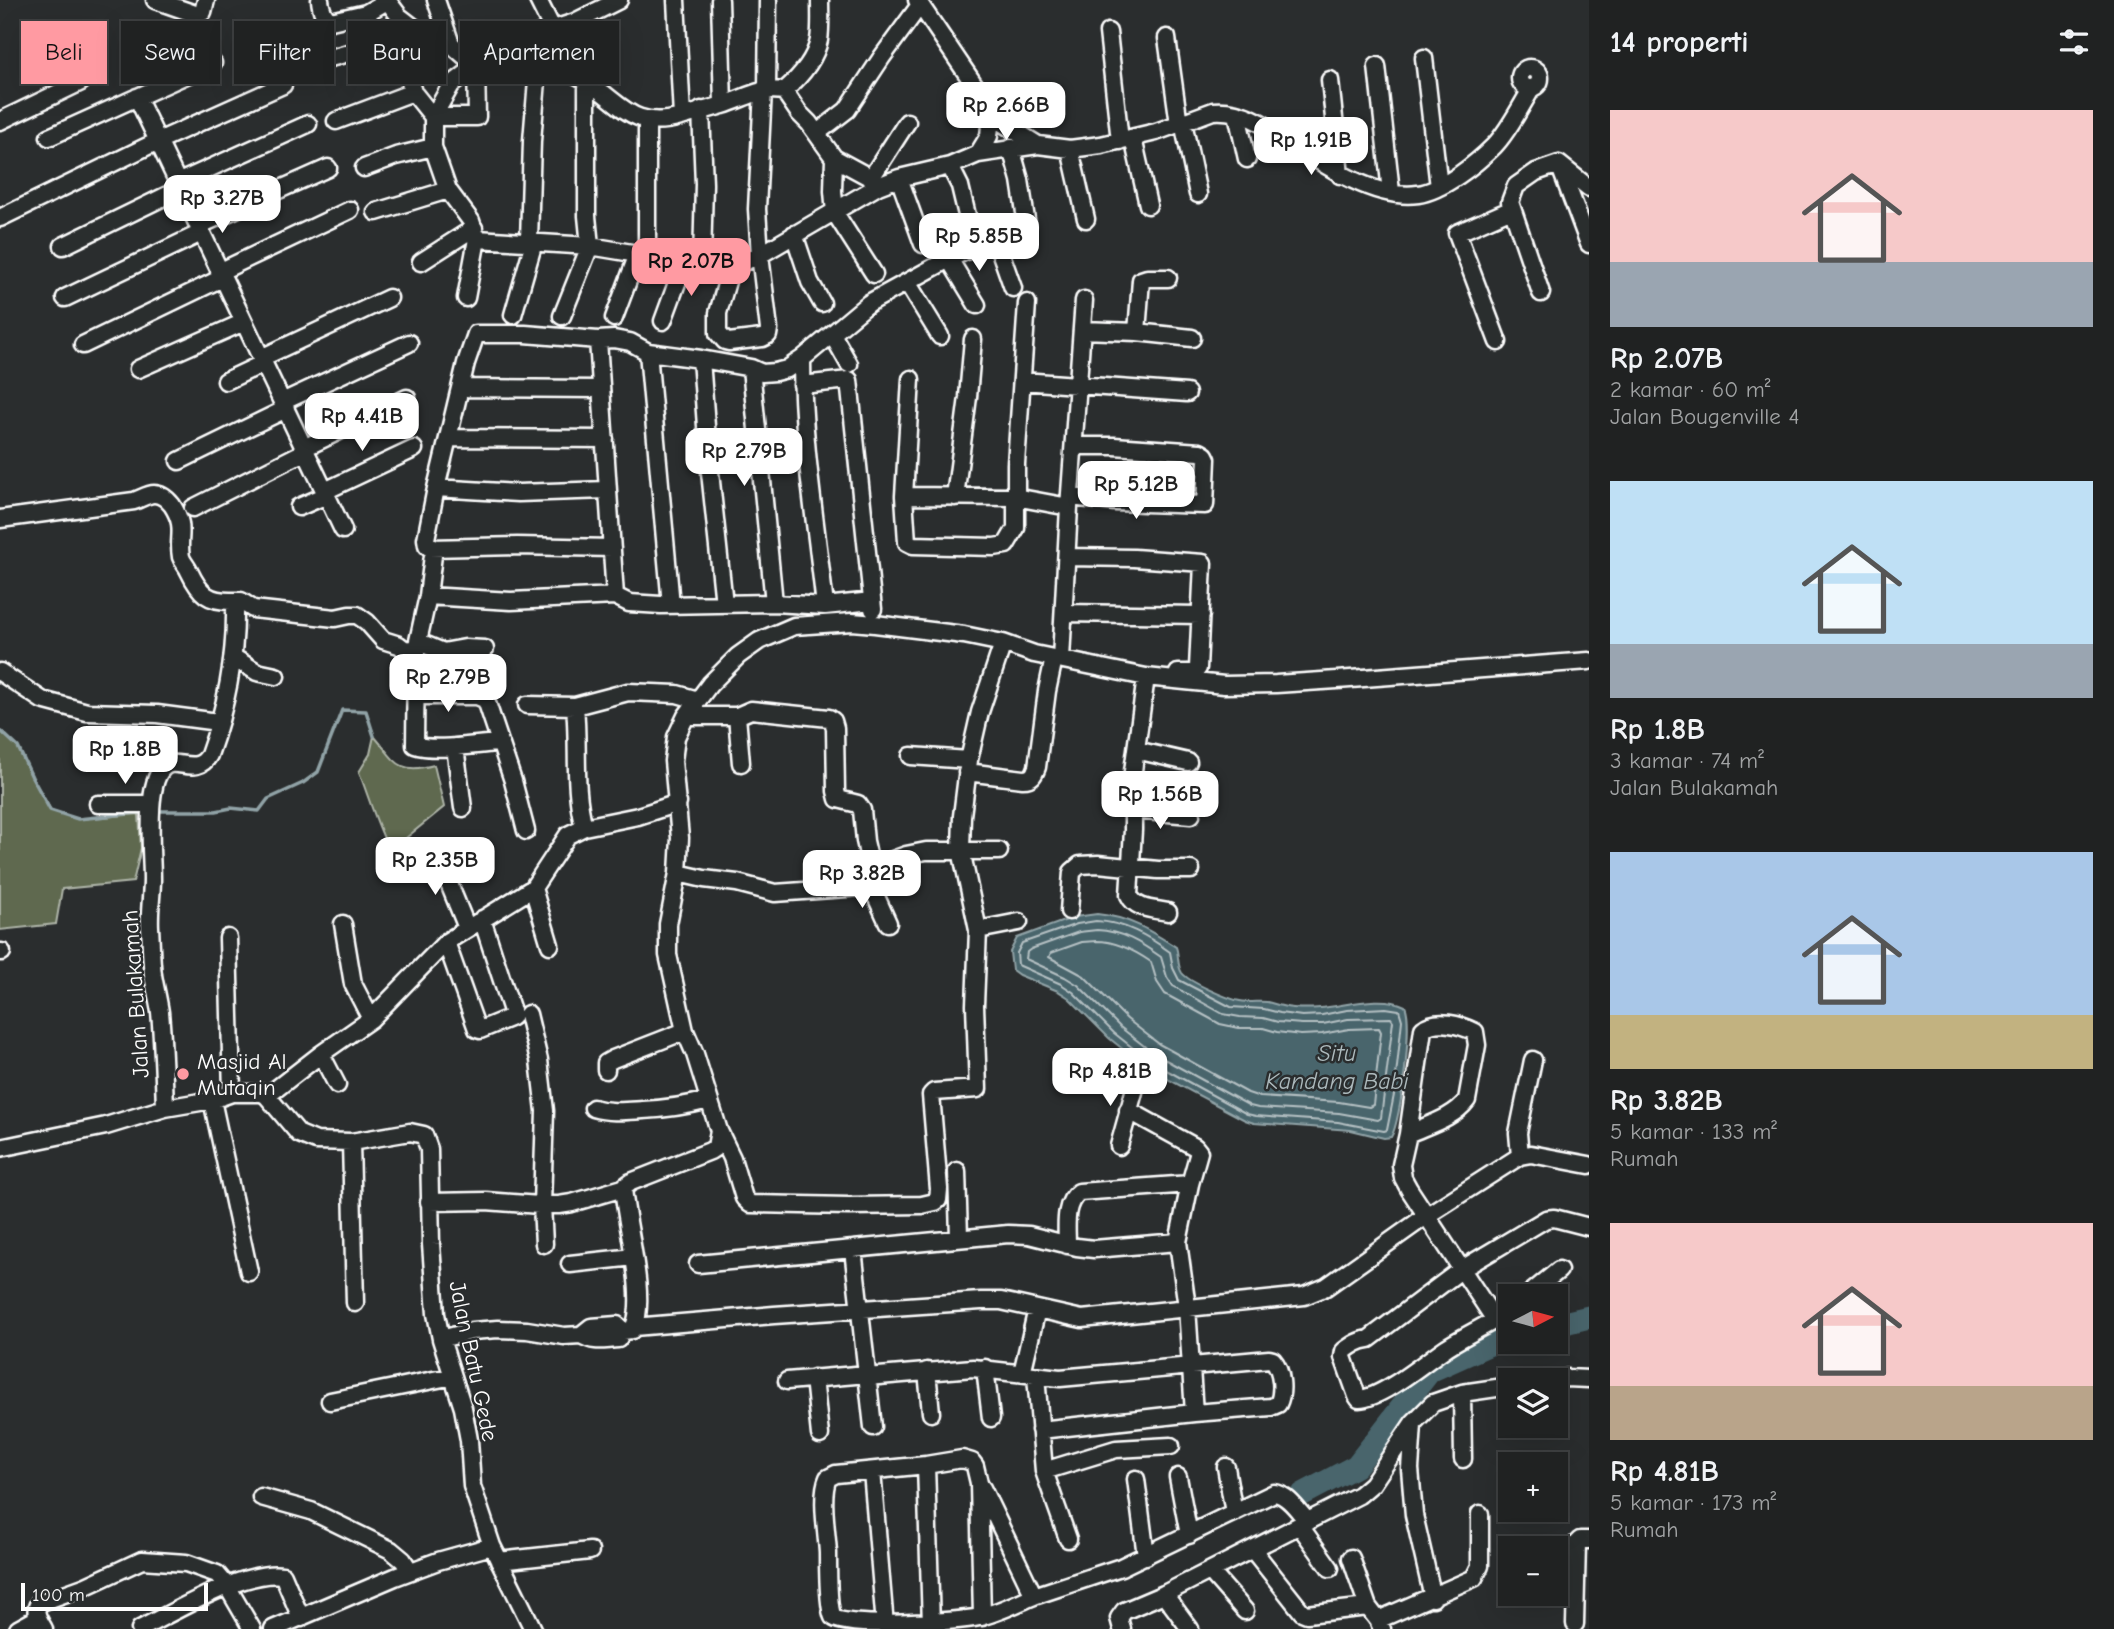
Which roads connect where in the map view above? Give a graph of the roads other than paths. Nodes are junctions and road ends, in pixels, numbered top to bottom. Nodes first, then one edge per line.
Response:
1 (155, 0) edge
2 (206, 0) edge
3 (320, 0) edge
4 (387, 0) edge
5 (538, 0) edge
6 (676, 0) edge
7 (720, 0) edge
8 (768, 0) edge
9 (820, 0) edge
10 (439, 1) edge
11 (610, 2) edge
12 (918, 2) edge
13 (366, 13) junction
14 (369, 21) edge
15 (548, 21) edge
16 (577, 21) edge
17 (1108, 32) dead end
18 (1167, 38) dead end
19 (451, 44) junction
20 (460, 52) edge
21 (1424, 58) dead end
22 (1377, 66) dead end
23 (460, 78) edge
24 (1331, 80) dead end
25 (77, 84) edge
26 (166, 84) edge
27 (411, 84) edge
28 (476, 84) edge
29 (536, 84) edge
30 (587, 84) edge
31 (591, 84) edge
32 (283, 85) dead end
33 (1532, 88) dead end
34 (765, 89) junction
35 (784, 91) junction
36 (413, 92) junction
37 (137, 97) junction
38 (723, 105) junction
39 (701, 110) junction
40 (1237, 114) junction
41 (991, 116) junction
42 (433, 117) junction
43 (682, 117) junction
44 (647, 120) junction
45 (0, 121) edge
46 (336, 121) dead end
47 (907, 122) dead end
48 (1181, 123) junction
49 (307, 124) dead end
50 (817, 133) junction
51 (49, 137) dead end
52 (1126, 139) junction
53 (158, 141) junction
54 (1038, 145) junction
55 (433, 147) junction
56 (1011, 148) junction
57 (1070, 149) junction
58 (978, 154) junction
59 (834, 158) junction
60 (1247, 159) dead end
61 (1559, 164) junction
62 (950, 166) junction
63 (328, 168) dead end
64 (364, 168) dead end
65 (1340, 175) junction
66 (899, 178) junction
67 (875, 182) junction
68 (179, 186) junction
69 (1439, 187) junction
70 (1589, 188) edge
71 (448, 190) junction
72 (1391, 192) junction
73 (1198, 194) dead end
74 (1147, 205) dead end
75 (1512, 209) junction
76 (350, 210) dead end
77 (376, 212) dead end
78 (835, 213) junction
79 (0, 218) edge
80 (1086, 219) dead end
81 (1027, 226) dead end
82 (970, 228) dead end
83 (199, 229) junction
84 (476, 234) junction
85 (794, 234) junction
86 (532, 241) junction
87 (923, 244) dead end
88 (1589, 244) edge
89 (63, 246) dead end
90 (590, 246) junction
91 (642, 253) junction
92 (760, 255) junction
93 (949, 259) junction
94 (685, 261) junction
95 (421, 262) dead end
96 (702, 262) junction
97 (731, 267) junction
98 (874, 274) dead end
99 (221, 275) junction
100 (1168, 278) dead end
101 (907, 282) junction
102 (1013, 288) dead end
103 (1541, 293) dead end
104 (65, 298) dead end
105 (389, 298) dead end
106 (466, 298) dead end
107 (1084, 300) dead end
108 (822, 303) dead end
109 (1027, 303) dead end
110 (977, 305) dead end
111 (513, 315) dead end
112 (562, 316) dead end
113 (614, 317) dead end
114 (244, 321) junction
115 (663, 321) dead end
116 (1082, 330) junction
117 (1137, 332) junction
118 (832, 334) junction
119 (940, 335) dead end
120 (1192, 338) dead end
121 (973, 339) dead end
122 (597, 340) junction
123 (1498, 342) dead end
124 (409, 343) dead end
125 (83, 345) dead end
126 (648, 352) junction
127 (701, 359) junction
128 (802, 359) junction
129 (262, 361) junction
130 (849, 364) dead end
131 (751, 368) junction
132 (138, 369) dead end
133 (911, 379) dead end
134 (226, 381) dead end
135 (1022, 381) junction
136 (1079, 384) junction
137 (802, 385) junction
138 (461, 388) junction
139 (600, 389) junction
140 (1187, 393) dead end
141 (407, 398) dead end
142 (284, 405) junction
143 (449, 438) junction
144 (605, 439) junction
145 (1074, 446) junction
146 (414, 449) dead end
147 (305, 450) junction
148 (179, 461) dead end
149 (436, 488) junction
150 (607, 490) junction
151 (326, 493) junction
152 (904, 496) junction
153 (955, 497) junction
154 (1015, 497) junction
155 (1070, 502) junction
156 (299, 507) dead end
157 (193, 508) dead end
158 (0, 519) edge
159 (343, 530) dead end
160 (434, 547) junction
161 (612, 548) junction
162 (1068, 557) junction
163 (428, 596) junction
164 (615, 596) junction
165 (234, 601) junction
166 (872, 601) junction
167 (724, 604) junction
168 (774, 604) junction
169 (671, 605) junction
170 (825, 606) junction
171 (1064, 613) junction
172 (1201, 615) junction
173 (875, 624) junction
174 (1003, 643) junction
175 (418, 646) junction
176 (485, 649) dead end
177 (233, 657) junction
178 (1059, 657) junction
179 (1589, 661) edge
180 (0, 671) edge
181 (276, 676) dead end
182 (1146, 677) junction
183 (415, 696) junction
184 (698, 700) junction
185 (527, 705) dead end
186 (575, 706) junction
187 (686, 716) junction
188 (737, 716) junction
189 (218, 722) junction
190 (499, 743) junction
191 (455, 747) junction
192 (1136, 750) junction
193 (911, 755) dead end
194 (1188, 762) dead end
195 (741, 763) dead end
196 (968, 766) junction
197 (678, 803) junction
198 (98, 804) dead end
199 (151, 804) junction
200 (463, 808) dead end
201 (1133, 810) junction
202 (1191, 815) dead end
203 (584, 827) junction
204 (526, 831) dead end
205 (961, 850) junction
206 (999, 851) dead end
207 (1132, 868) junction
208 (443, 869) dead end
209 (1191, 870) dead end
210 (678, 873) junction
211 (871, 879) junction
212 (533, 888) junction
213 (1069, 911) dead end
214 (1168, 912) dead end
215 (481, 919) junction
216 (1019, 922) dead end
217 (888, 923) dead end
218 (343, 924) dead end
219 (467, 928) junction
220 (978, 930) junction
221 (228, 938) dead end
222 (446, 942) junction
223 (550, 945) dead end
224 (528, 1014) dead end
225 (371, 1019) junction
226 (685, 1031) junction
227 (321, 1054) junction
228 (1533, 1060) dead end
229 (606, 1070) dead end
230 (1137, 1081) dead end
231 (337, 1086) dead end
232 (232, 1093) junction
233 (267, 1096) junction
234 (212, 1100) junction
235 (709, 1100) junction
236 (165, 1108) junction
237 (593, 1108) dead end
238 (1128, 1110) junction
239 (719, 1131) junction
240 (1408, 1134) junction
241 (351, 1142) junction
242 (1119, 1146) dead end
243 (0, 1148) edge
244 (1520, 1156) junction
245 (1589, 1165) edge
246 (957, 1171) dead end
247 (1190, 1184) junction
248 (623, 1188) junction
249 (429, 1202) junction
250 (542, 1205) junction
251 (1426, 1216) junction
252 (1589, 1227) edge
253 (960, 1237) junction
254 (1178, 1242) junction
255 (544, 1244) dead end
256 (1067, 1245) junction
257 (853, 1249) junction
258 (634, 1257) junction
259 (570, 1264) dead end
260 (698, 1264) dead end
261 (1462, 1269) junction
262 (1559, 1270) dead end
263 (249, 1272) dead end
264 (1542, 1284) edge
265 (355, 1303) dead end
266 (1187, 1307) junction
267 (860, 1309) junction
268 (1037, 1309) junction
269 (1498, 1315) edge
270 (1495, 1320) junction
271 (629, 1329) junction
272 (441, 1339) junction
273 (1190, 1367) junction
274 (985, 1368) junction
275 (927, 1371) junction
276 (867, 1375) junction
277 (1029, 1375) junction
278 (453, 1376) junction
279 (814, 1378) junction
280 (1568, 1378) edge
281 (1589, 1379) edge
282 (787, 1381) dead end
283 (1498, 1388) edge
284 (1462, 1392) junction
285 (330, 1401) dead end
286 (931, 1413) dead end
287 (1194, 1413) junction
288 (990, 1418) dead end
289 (1413, 1423) junction
290 (873, 1427) dead end
291 (1040, 1430) junction
292 (820, 1435) dead end
293 (1171, 1446) dead end
294 (1463, 1459) dead end
295 (926, 1465) junction
296 (1226, 1467) dead end
297 (872, 1471) junction
298 (1044, 1471) junction
299 (1178, 1477) dead end
300 (1136, 1479) dead end
301 (979, 1483) junction
302 (261, 1497) dead end
303 (1234, 1513) junction
304 (1480, 1514) dead end
305 (1303, 1521) junction
306 (1189, 1535) junction
307 (1068, 1539) dead end
308 (1589, 1539) edge
309 (1253, 1550) junction
310 (590, 1552) dead end
311 (496, 1553) junction
312 (1146, 1556) junction
313 (1351, 1558) dead end
314 (1331, 1569) dead end
315 (410, 1571) junction
316 (1210, 1571) junction
317 (227, 1587) junction
318 (1164, 1594) junction
319 (1034, 1596) junction
320 (1433, 1598) junction
321 (1368, 1607) junction
322 (1245, 1611) dead end
323 (982, 1617) junction
324 (296, 1622) edge
325 (41, 1624) edge
326 (1575, 1624) dead end
327 (931, 1625) junction
328 (1380, 1625) edge
329 (885, 1626) junction
330 (18, 1629) edge
331 (140, 1629) edge
332 (252, 1629) edge
333 (273, 1629) edge
334 (533, 1629) edge
335 (1122, 1629) edge
336 (1190, 1629) edge

1 - 2 street
3 - 13 street
4 - 13 street
4 - 19 street
5 - 15 street
6 - 43 street
7 - 38 street
8 - 34 street
9 - 35 street
10 - 19 street
11 - 16 street
12 - 41 street
12 - 50 street
13 - 14 street
17 - 52 street
18 - 48 street
19 - 20 street
21 - 69 street
22 - 72 street
23 - 42 street
24 - 65 street
25 - 45 street
26 - 37 street
27 - 36 street
28 - 42 street
29 - 86 street
30 - 90 street
31 - 44 street
32 - 53 street
33 - 69 street
34 - 35 street
34 - 38 street
34 - 92 street
35 - 50 street
36 - 42 street
36 - 46 street
37 - 51 street
37 - 53 street
38 - 39 street
39 - 43 street
39 - 96 street
40 - 48 street
40 - 60 street
40 - 65 street
41 - 54 street
41 - 58 street
42 - 55 street
43 - 44 street
44 - 91 street
47 - 67 street
48 - 52 street
48 - 73 street
49 - 68 street
50 - 59 street
52 - 57 street
52 - 74 street
53 - 68 street
53 - 79 street
54 - 56 street
54 - 57 street
55 - 64 street
55 - 71 street
56 - 58 street
56 - 81 street
57 - 80 street
58 - 62 street
59 - 67 street
59 - 78 street
61 - 70 street
61 - 75 street
61 - 88 street
62 - 66 street
62 - 82 street
63 - 83 street
65 - 72 street
66 - 67 street
66 - 87 street
67 - 78 street
68 - 83 street
68 - 89 street
69 - 72 street
71 - 77 street
71 - 84 street
75 - 103 street
75 - 123 street
76 - 99 street
78 - 85 street
78 - 98 street
83 - 99 street
83 - 104 street
84 - 86 street
84 - 95 street
84 - 106 street
85 - 92 street
85 - 108 street
86 - 90 street
86 - 111 street
90 - 91 street
90 - 112 street
91 - 94 street
91 - 113 street
92 - 97 street
92 - 97 street
93 - 101 street
93 - 102 street
93 - 110 street
94 - 96 street
94 - 115 street
96 - 97 street
99 - 114 street
99 - 125 street
100 - 117 street
101 - 118 street
101 - 119 street
105 - 129 street
107 - 116 street
109 - 135 street
114 - 129 street
114 - 132 street
116 - 117 street
116 - 136 street
117 - 120 street
118 - 128 street
118 - 130 street
121 - 153 street
122 - 126 street
122 - 138 street
122 - 139 street
124 - 142 street
126 - 127 street
126 - 169 street
127 - 131 street
127 - 167 street
128 - 131 street
128 - 137 street
129 - 134 street
129 - 142 street
131 - 168 street
133 - 152 street
135 - 136 street
135 - 154 street
136 - 140 street
136 - 145 street
137 - 166 street
137 - 170 street
138 - 139 street
138 - 143 street
139 - 144 street
141 - 147 street
142 - 147 street
142 - 148 street
143 - 144 street
143 - 149 street
144 - 150 street
145 - 155 street
145 - 155 street
146 - 151 street
147 - 151 street
147 - 157 street
149 - 150 street
149 - 160 street
150 - 161 street
151 - 156 street
151 - 159 street
152 - 153 street
152 - 154 street
153 - 154 street
154 - 155 street
155 - 162 street
158 - 165 street
160 - 161 street
160 - 163 street
161 - 164 street
162 - 171 street
162 - 172 street
163 - 164 street
163 - 175 street
164 - 169 street
165 - 175 street
165 - 177 street, Jalan Bulakamah
166 - 170 street
166 - 173 street
167 - 168 street
167 - 169 street
168 - 170 street
171 - 172 street
171 - 178 street
172 - 178 street
173 - 174 street
173 - 184 street
174 - 178 street
174 - 196 street
175 - 176 street
175 - 183 street
177 - 181 street
177 - 189 street, Jalan Bulakamah
178 - 182 street
178 - 196 street
179 - 182 street
180 - 189 street
182 - 192 street
183 - 190 street
183 - 191 street
184 - 186 street
184 - 187 street
185 - 186 street
186 - 203 street
187 - 188 street
187 - 197 street
188 - 195 street
188 - 211 street
189 - 199 street, Jalan Bulakamah
190 - 191 street
190 - 204 street
191 - 200 street
192 - 194 street
192 - 201 street
193 - 196 street
196 - 205 street
197 - 203 street
197 - 210 street
198 - 199 street
199 - 236 street, Jalan Bulakamah
201 - 202 street
201 - 207 street
203 - 212 street
205 - 206 street
205 - 211 street
205 - 220 street
207 - 209 street
207 - 213 street
207 - 214 street
208 - 219 street
210 - 211 street
210 - 226 street
211 - 217 street
212 - 215 street
212 - 223 street
215 - 219 street
215 - 222 street
216 - 220 street
218 - 225 street
219 - 222 street
220 - 239 street
221 - 232 street
222 - 225 street
224 - 250 street
225 - 227 street
226 - 229 street
226 - 235 street
227 - 231 street
227 - 233 street
228 - 244 street
230 - 238 street
232 - 233 street
232 - 234 street
233 - 241 street, Jalan Batu Gede
234 - 236 street
234 - 263 street
235 - 237 street
235 - 239 street
236 - 243 street
238 - 242 street
238 - 247 street
239 - 248 street
240 - 240 street
240 - 251 street
241 - 249 street, Jalan Batu Gede
241 - 265 street
244 - 245 street
244 - 251 street
246 - 253 street
247 - 254 street
247 - 256 street
248 - 250 street
248 - 258 street
249 - 250 street
249 - 272 street, Jalan Batu Gede
250 - 255 street
251 - 261 street
251 - 266 street
252 - 261 street
253 - 256 street
253 - 257 street
254 - 256 street
254 - 266 street
257 - 260 street
257 - 267 street
258 - 259 street
258 - 271 street
261 - 270 street
261 - 270 street
262 - 264 street
266 - 268 street
266 - 273 street
267 - 268 street
267 - 271 street
267 - 276 street
268 - 277 street
269 - 270 street
271 - 272 street
272 - 278 street, Jalan Batu Gede
273 - 277 street
273 - 287 street
273 - 287 street
274 - 275 street
274 - 277 street
274 - 288 street
275 - 276 street
275 - 286 street
276 - 279 street
276 - 290 street
277 - 291 street
278 - 285 street
278 - 311 street, Jalan Batu Gede
279 - 282 street
279 - 292 street
280 - 281 street
283 - 284 street
284 - 289 street
284 - 294 street
287 - 291 street
289 - 305 street
289 - 320 street
291 - 298 street
293 - 298 street
295 - 297 street
295 - 301 street
295 - 327 street
296 - 303 street
297 - 329 street
297 - 329 street
298 - 307 street
299 - 306 street
300 - 312 street
301 - 319 street
301 - 323 street
302 - 315 street
303 - 305 street
303 - 306 street
304 - 320 street
305 - 309 street
305 - 314 street
306 - 312 street
308 - 326 street
309 - 316 street
309 - 321 street
310 - 311 street
311 - 315 street
311 - 334 street, Jalan Batu Gede
312 - 319 street
313 - 321 street
315 - 324 street
316 - 318 street
316 - 322 street
317 - 324 street
317 - 325 street
317 - 331 street
317 - 332 street
318 - 335 street
318 - 336 street
319 - 323 street
320 - 328 street
321 - 328 street
323 - 327 street
324 - 333 street
325 - 330 street
327 - 329 street

